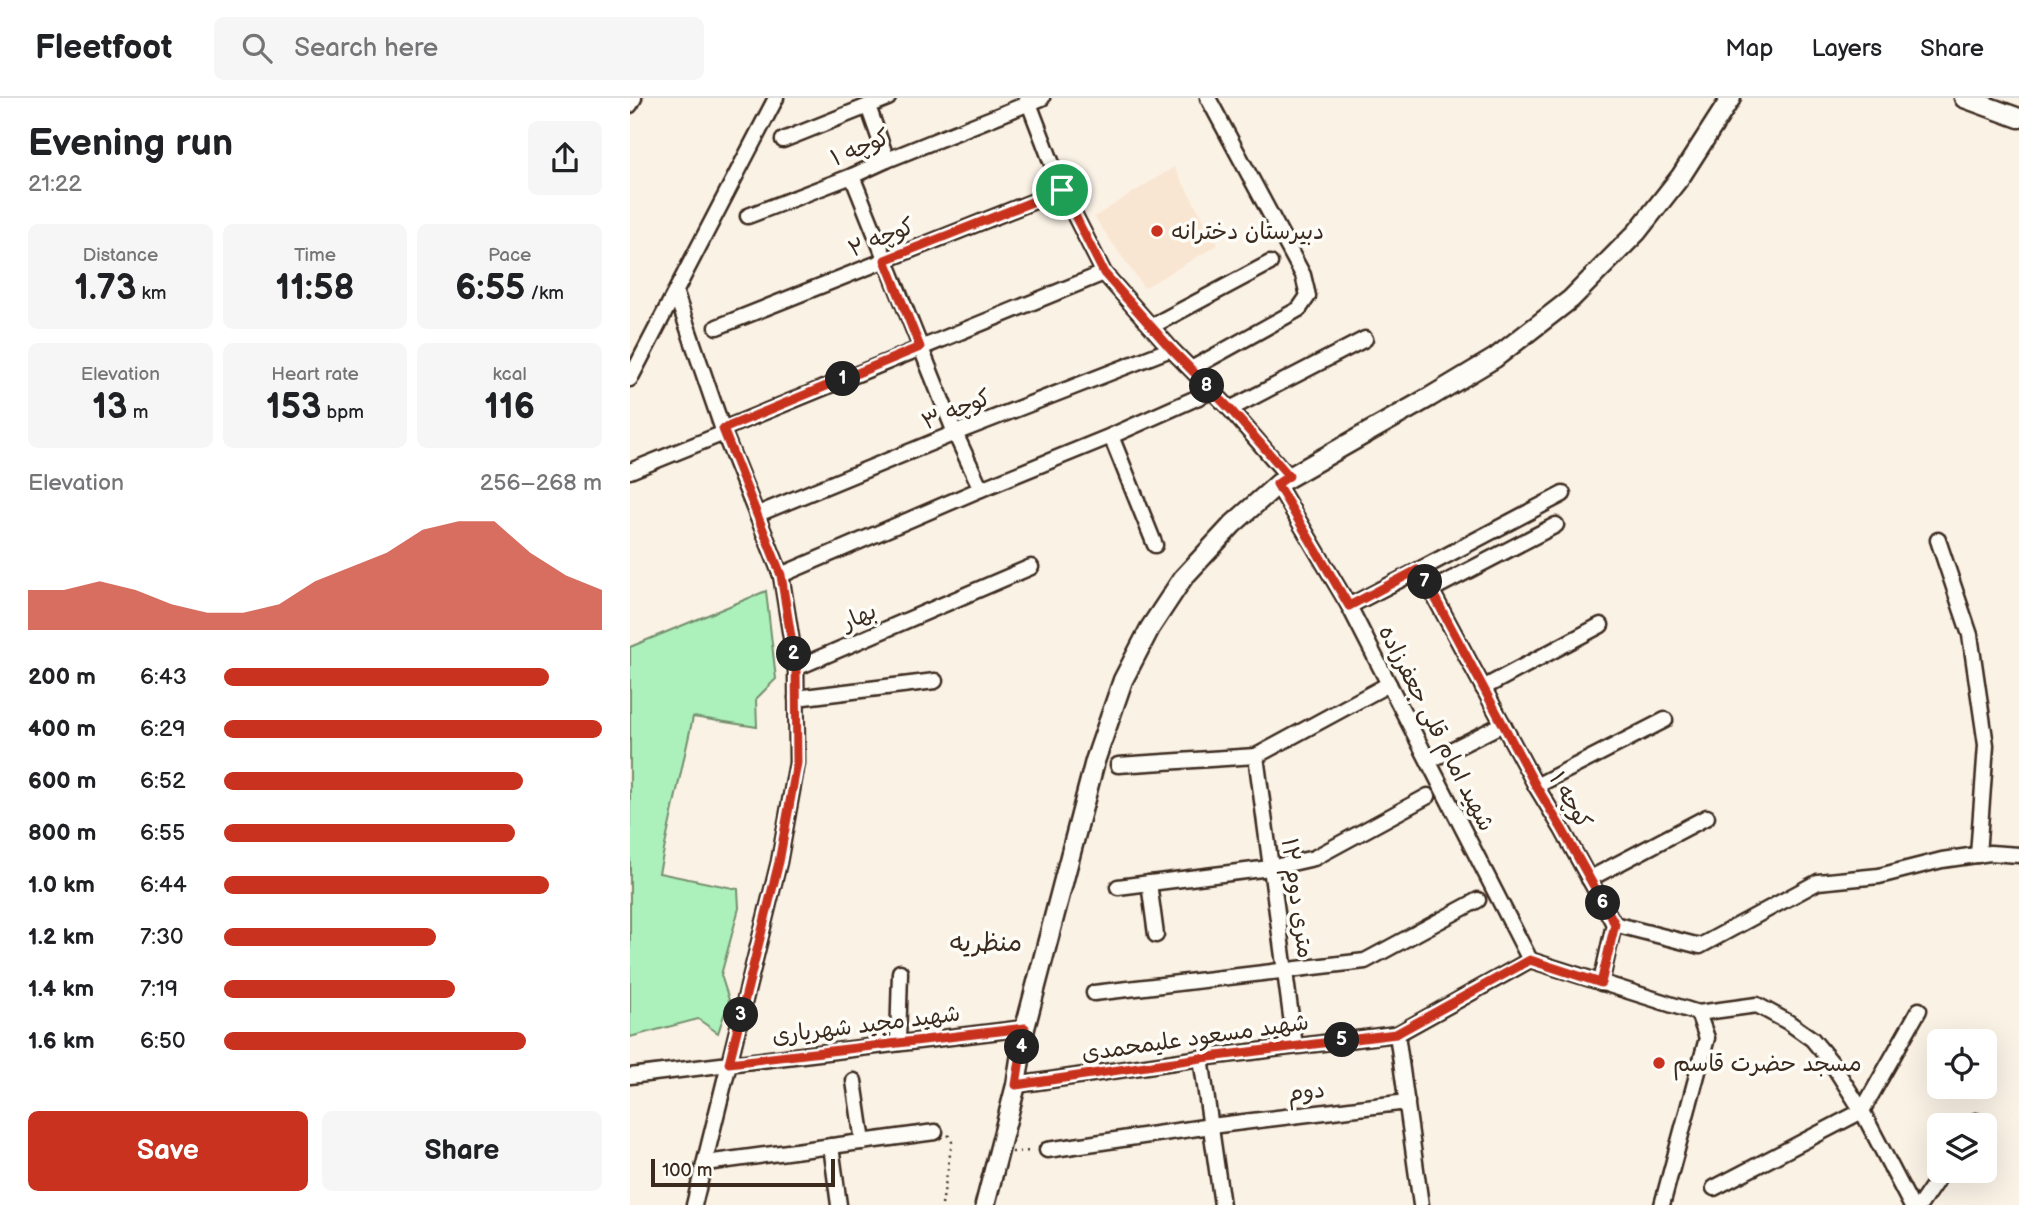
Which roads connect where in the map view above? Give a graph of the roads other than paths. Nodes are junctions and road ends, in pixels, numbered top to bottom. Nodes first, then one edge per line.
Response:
1 (634, 98) edge
2 (776, 98) edge
3 (888, 98) edge
4 (1208, 98) edge
5 (1731, 98) edge
6 (1964, 98) edge
7 (1033, 100) edge
8 (630, 105) edge
9 (868, 106) junction
10 (2019, 118) edge
11 (783, 140) dead end
12 (887, 160) junction
13 (852, 176) junction
14 (1062, 190) junction
15 (748, 216) dead end
16 (885, 260) junction
17 (1270, 263) dead end
18 (1104, 273) junction
19 (676, 294) junction
20 (1152, 326) junction
21 (717, 327) dead end
22 (1365, 339) dead end
23 (920, 347) junction
24 (1171, 349) junction
25 (1191, 369) junction
26 (630, 379) edge
27 (1212, 391) junction
28 (1230, 409) junction
29 (724, 431) junction
30 (955, 433) junction
31 (1111, 436) junction
32 (630, 471) edge
33 (1283, 480) junction
34 (981, 489) junction
35 (1563, 494) dead end
36 (758, 514) junction
37 (1556, 525) dead end
38 (1938, 540) dead end
39 (1155, 545) dead end
40 (1031, 567) dead end
41 (1417, 570) junction
42 (781, 575) junction
43 (1431, 590) junction
44 (1349, 606) junction
45 (1601, 625) dead end
46 (796, 668) junction
47 (935, 681) dead end
48 (1389, 684) junction
49 (1483, 688) junction
50 (796, 698) junction
51 (1665, 720) dead end
52 (1503, 724) junction
53 (1256, 756) junction
54 (1429, 761) junction
55 (1118, 765) dead end
56 (1536, 786) junction
57 (1428, 796) dead end
58 (1707, 817) dead end
59 (1978, 855) junction
60 (2019, 855) edge
61 (1270, 868) junction
62 (1589, 878) junction
63 (1149, 883) junction
64 (1118, 887) dead end
65 (1478, 900) dead end
66 (1615, 924) junction
67 (1156, 935) dead end
68 (1530, 960) junction
69 (1285, 970) junction
70 (900, 972) dead end
71 (1601, 983) junction
72 (1094, 993) dead end
73 (1919, 1010) dead end
74 (1698, 1013) junction
75 (1025, 1028) junction
76 (1396, 1034) junction
77 (898, 1043) junction
78 (1295, 1046) junction
79 (1201, 1058) junction
80 (729, 1063) junction
81 (630, 1076) edge
82 (854, 1081) dead end
83 (1016, 1085) junction
84 (1407, 1102) junction
85 (1862, 1111) junction
86 (1211, 1126) junction
87 (934, 1132) road end
88 (863, 1142) junction
89 (831, 1146) junction
90 (1047, 1150) road end
91 (706, 1163) junction
92 (1935, 1183) edge
93 (1714, 1188) dead end
94 (694, 1205) edge
95 (839, 1205) edge
96 (985, 1205) edge
97 (1222, 1205) edge
98 (1421, 1205) edge
99 (1662, 1205) edge
100 (1911, 1205) edge
101 (1920, 1205) edge

1 - 8 street
2 - 19 street
3 - 9 street
4 - 25 street
5 - 33 main road
6 - 10 main road
7 - 12 street, کوچه ۱
7 - 14 street, شهید امام قلی جعفرزاده
9 - 11 street
9 - 12 street
12 - 13 street, کوچه ۱
13 - 15 street, کوچه ۱
13 - 16 street
14 - 16 street, کوچه ۲
14 - 18 street, شهید امام قلی جعفرزاده
16 - 21 street, کوچه ۲
16 - 23 street
17 - 20 street
18 - 20 street, شهید امام قلی جعفرزاده
18 - 23 street
19 - 26 street
19 - 29 street
20 - 24 street, شهید امام قلی جعفرزاده
22 - 28 street
23 - 29 street
23 - 30 street
24 - 25 street, شهید امام قلی جعفرزاده
24 - 30 street, کوچه ۳
25 - 27 street, شهید امام قلی جعفرزاده
27 - 28 street, شهید امام قلی جعفرزاده
27 - 31 street
28 - 33 street, شهید امام قلی جعفرزاده
29 - 32 street
29 - 36 street
30 - 34 street
30 - 36 street, کوچه ۳
31 - 34 street
31 - 39 street
33 - 44 street, شهید امام قلی جعفرزاده
33 - 75 main road
34 - 42 street
35 - 41 street
36 - 42 street
37 - 43 street
38 - 59 street
40 - 46 street, بهار
41 - 43 street, کوچه ۱
41 - 44 street
42 - 46 street
43 - 49 street, کوچه ۱
44 - 48 street, شهید امام قلی جعفرزاده
45 - 49 street
46 - 50 street
47 - 50 street
48 - 53 street
48 - 54 street, شهید امام قلی جعفرزاده
49 - 52 street, کوچه ۱
50 - 80 street
51 - 56 street
52 - 54 street
52 - 56 street, کوچه ۱
53 - 55 street
53 - 61 street, ۱۲ متری دوم
54 - 68 street, شهید امام قلی جعفرزاده
56 - 62 street, کوچه ۱
57 - 61 street
58 - 62 street
59 - 60 street
59 - 66 street
61 - 63 street
61 - 69 street, ۱۲ متری دوم
62 - 66 street, کوچه ۱
63 - 64 street
63 - 67 street
65 - 69 street
66 - 71 street
68 - 71 street
68 - 76 street, شهید مسعود علیمحمدی
69 - 72 street
69 - 78 street, ۱۲ متری دوم
70 - 77 street
71 - 74 street
73 - 85 street
74 - 85 street
74 - 99 street
75 - 77 street, شهید مجید شهریاری
75 - 83 main road
76 - 78 street, شهید مسعود علیمحمدی
76 - 84 street
77 - 80 street, شهید مجید شهریاری
78 - 79 street, شهید مسعود علیمحمدی
79 - 83 street, شهید مسعود علیمحمدی
79 - 86 street
80 - 81 street, شهید مجید شهریاری
80 - 91 street
82 - 88 street
83 - 96 main road
84 - 86 street, دوم
84 - 98 street
85 - 93 street
85 - 100 street
86 - 90 street, دوم
86 - 97 street
87 - 88 street
88 - 89 street
89 - 91 street
89 - 95 street
91 - 94 street
92 - 101 street

